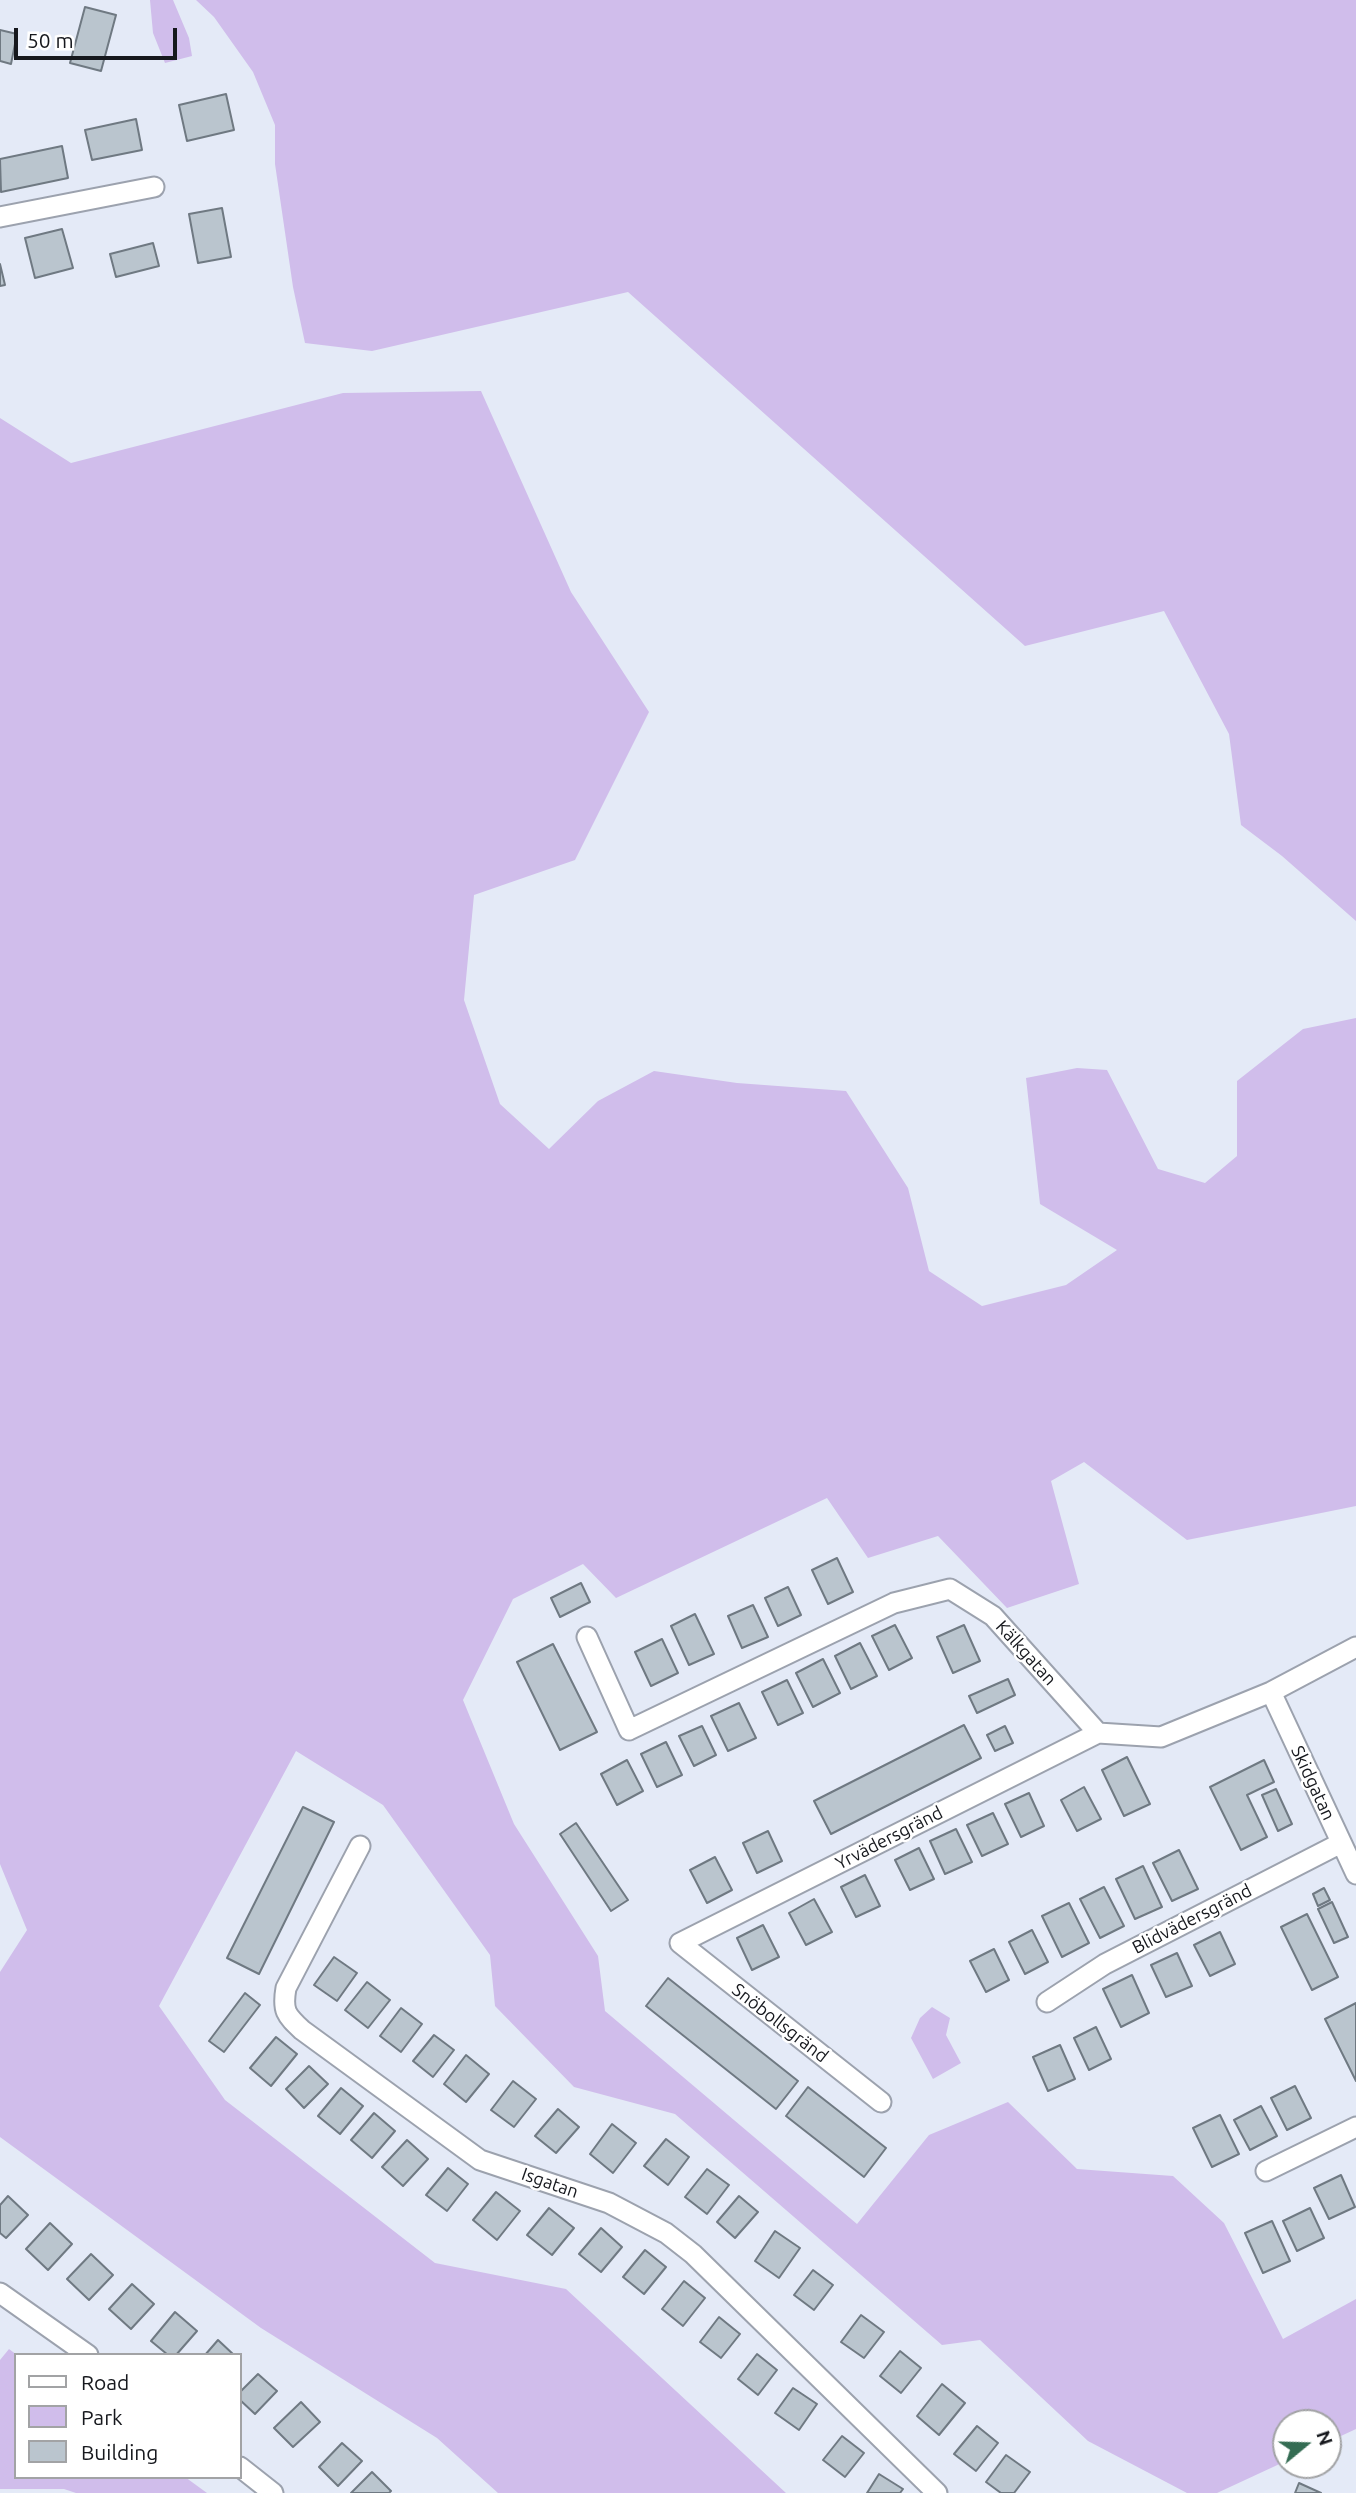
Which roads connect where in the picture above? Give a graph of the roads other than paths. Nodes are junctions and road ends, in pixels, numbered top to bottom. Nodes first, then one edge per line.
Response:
1 (154, 187) dead end
2 (0, 217) edge
3 (587, 1637) dead end
4 (1356, 1647) edge
5 (1270, 1692) junction
6 (1098, 1733) junction
7 (1340, 1843) junction
8 (360, 1846) dead end
9 (1356, 1874) edge
10 (680, 1943) joint
11 (1047, 2002) dead end
12 (881, 2102) dead end
13 (1356, 2127) edge
14 (1266, 2171) dead end
15 (0, 2293) edge
16 (85, 2353) edge
17 (242, 2469) edge
18 (273, 2493) edge
19 (937, 2493) edge

1 - 2 street
3 - 6 street, Kälkgatan
4 - 5 street
5 - 6 street
5 - 7 street, Skidgatan
6 - 10 street, Yrvädersgränd
7 - 9 street, Skidgatan
7 - 11 street, Blidvädersgränd
8 - 19 street, Isgatan
10 - 12 street, Snöbollsgränd
13 - 14 street
15 - 16 street
17 - 18 street

